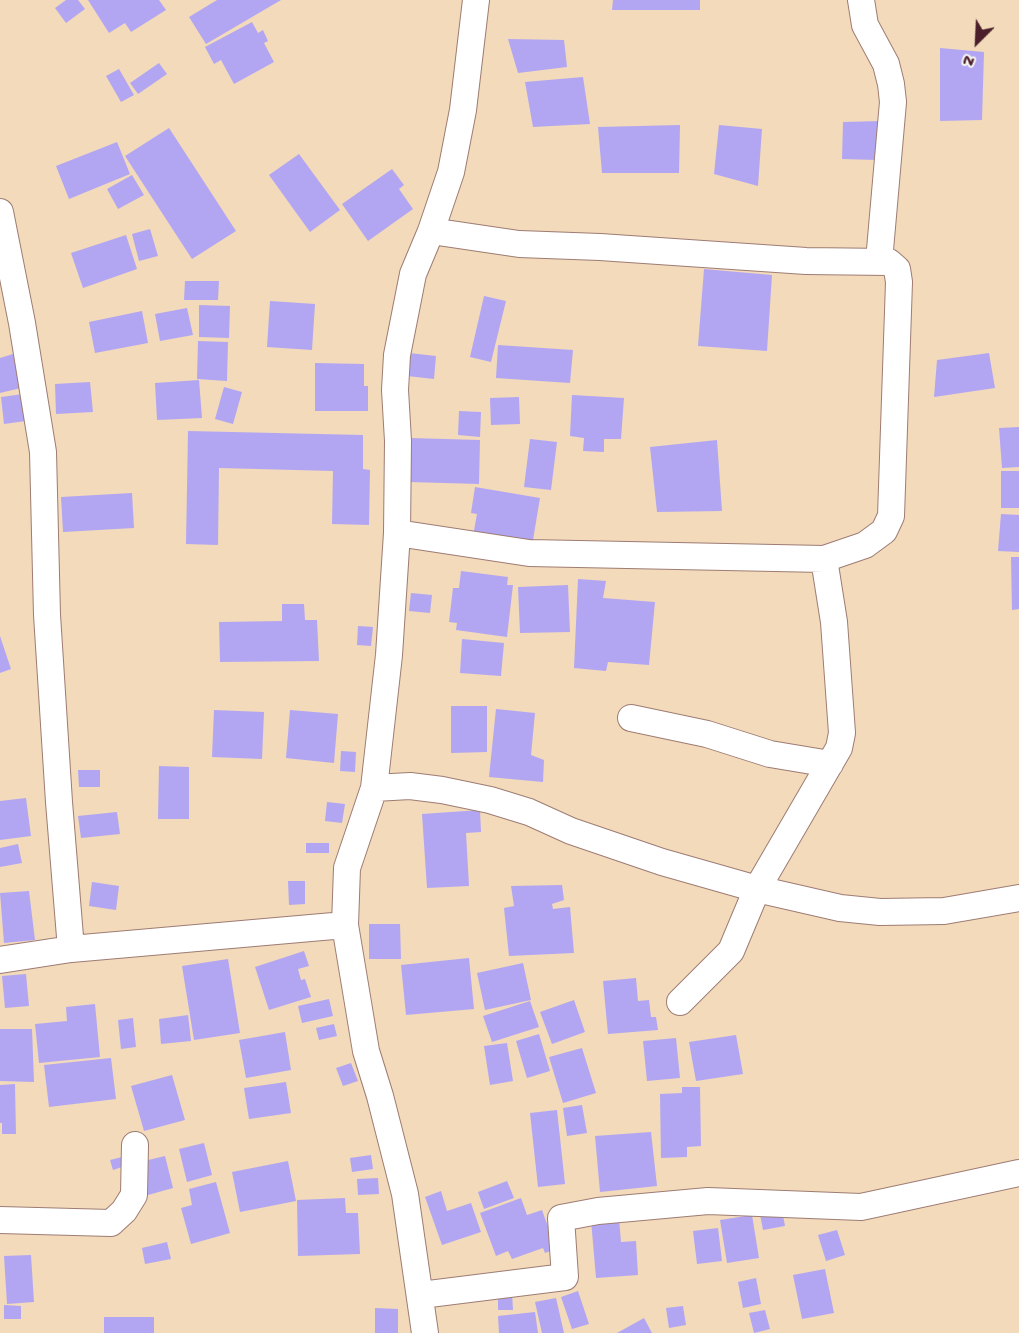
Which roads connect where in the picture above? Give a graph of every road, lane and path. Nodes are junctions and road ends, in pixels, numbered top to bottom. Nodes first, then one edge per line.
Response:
1 (476, 0) edge
2 (861, 0) edge
3 (0, 212) edge
4 (431, 231) junction
5 (879, 261) junction
6 (396, 533) junction
7 (824, 559) junction
8 (631, 718) dead end
9 (830, 764) junction
10 (374, 788) junction
11 (757, 889) junction
12 (1019, 898) edge
13 (345, 925) junction
14 (71, 949) junction
15 (0, 960) edge
16 (680, 1002) dead end
17 (135, 1145) dead end
18 (1019, 1173) edge
19 (0, 1220) edge
20 (421, 1295) junction
21 (425, 1333) edge

1 - 4 street
2 - 5 street
3 - 14 street
4 - 5 street
4 - 6 street
5 - 7 street
6 - 7 street
6 - 10 street
7 - 9 street
8 - 9 street
9 - 11 street
10 - 11 street
10 - 13 street
11 - 12 street
11 - 16 street
13 - 14 street
13 - 20 street
14 - 15 street
17 - 19 street
18 - 20 street
20 - 21 street

